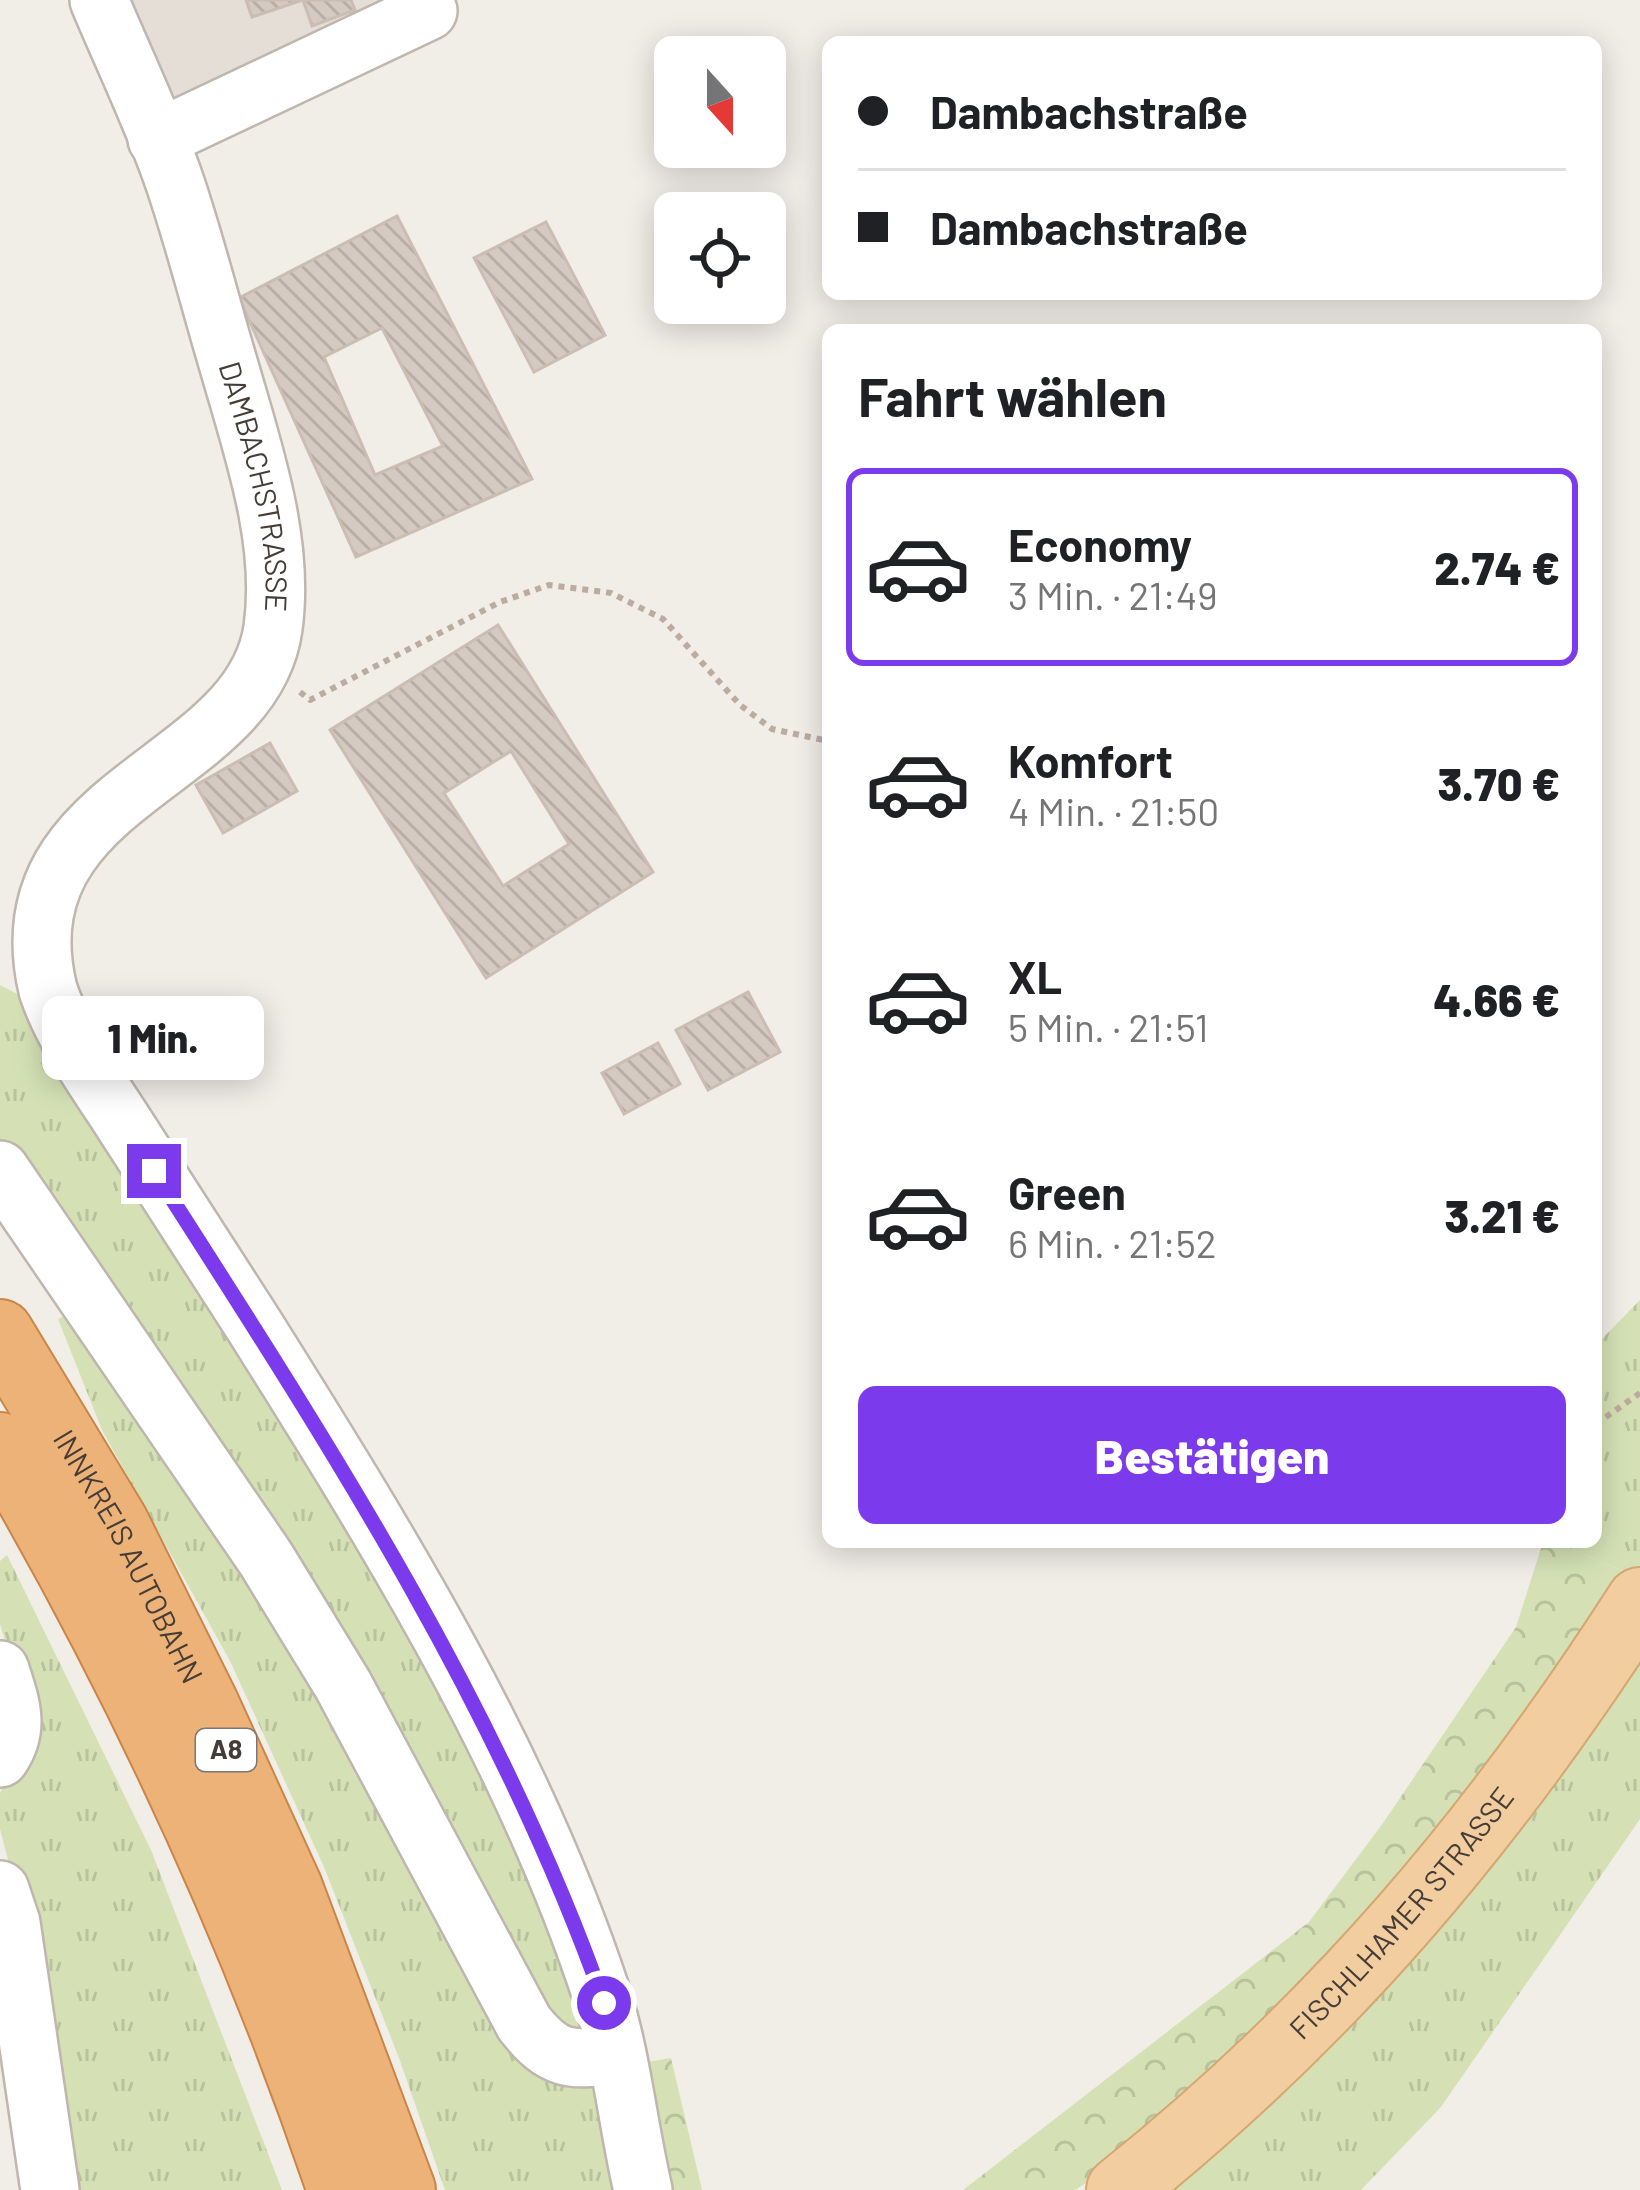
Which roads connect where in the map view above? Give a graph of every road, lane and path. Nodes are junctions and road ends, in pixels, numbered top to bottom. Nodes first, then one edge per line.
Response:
1 (99, 0) edge
2 (428, 11) dead end
3 (158, 139) junction
4 (265, 663) junction
5 (822, 740) edge
6 (0, 1170) edge
7 (0, 1333) edge
8 (1640, 1394) edge
9 (1602, 1420) edge
10 (0, 1446) edge
11 (1640, 1601) edge
12 (0, 1670) edge
13 (0, 1758) edge
14 (0, 1890) edge
15 (616, 2054) junction
16 (50, 2190) edge
17 (340, 2190) edge
18 (402, 2190) edge
19 (643, 2190) edge
20 (1120, 2190) edge

1 - 3 street, DAMBACHSTRASSE
2 - 3 street
3 - 4 street, DAMBACHSTRASSE
4 - 5 path
4 - 15 street, DAMBACHSTRASSE
6 - 15 street
7 - 18 highway, INNKREIS AUTOBAHN / A8
8 - 9 path
10 - 17 highway, INNKREIS AUTOBAHN / A8
11 - 20 main road, FISCHLHAMER STRASSE
12 - 13 street
14 - 16 street
15 - 19 street, DAMBACHSTRASSE

